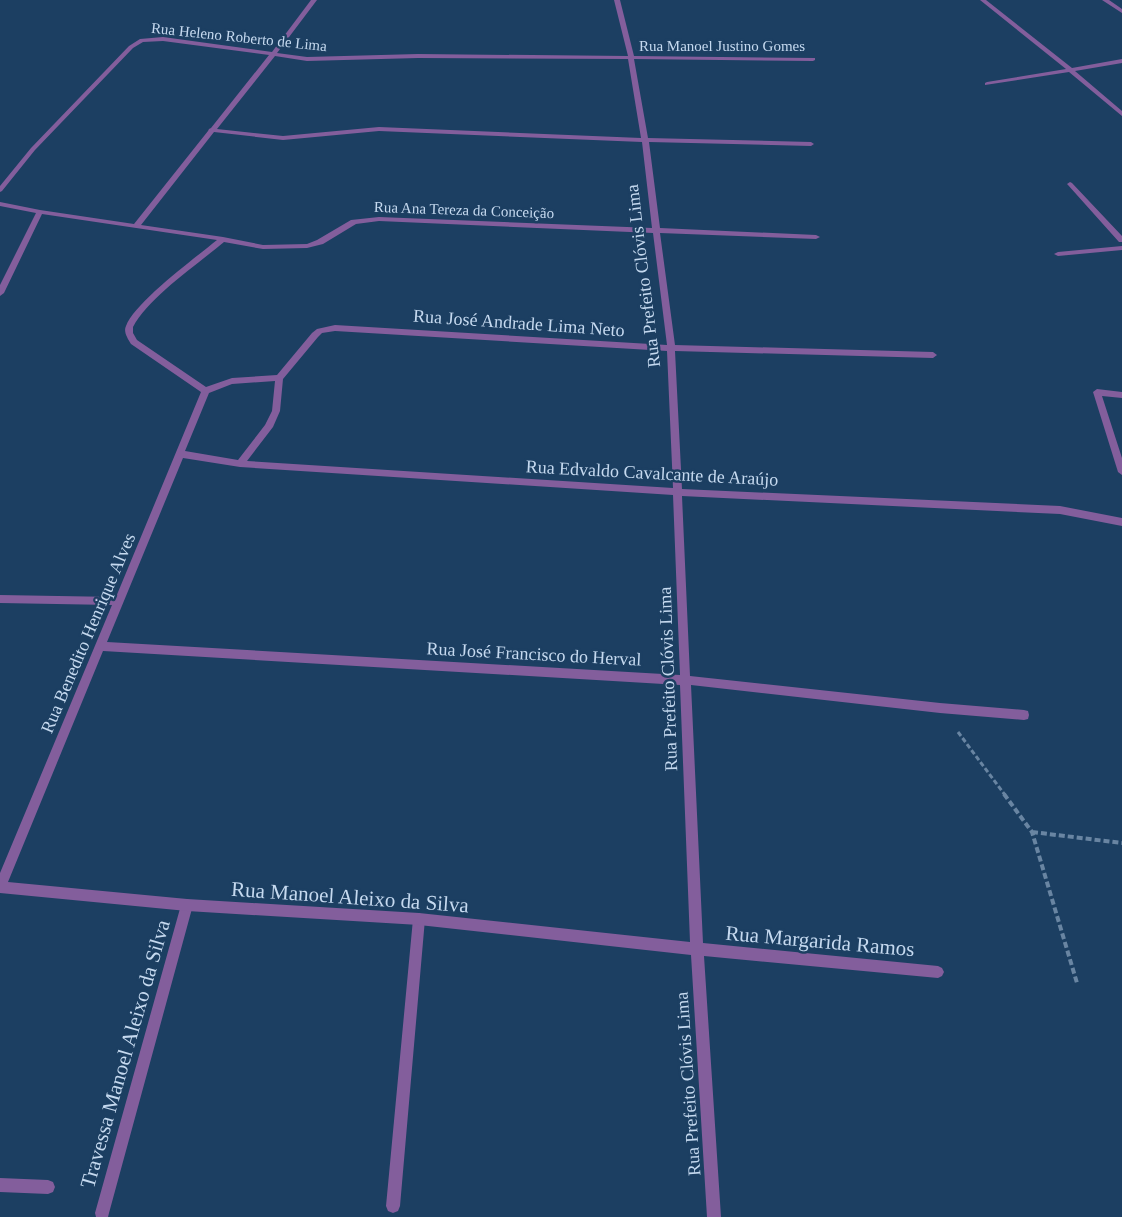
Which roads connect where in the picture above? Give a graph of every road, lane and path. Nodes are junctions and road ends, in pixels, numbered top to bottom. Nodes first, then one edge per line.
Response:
1 (314, 0) edge
2 (617, 0) edge
3 (983, 0) edge
4 (1105, 0) edge
5 (1122, 12) edge
6 (274, 55) junction
7 (631, 57) junction
8 (813, 59) dead end
9 (1122, 61) edge
10 (1072, 71) junction
11 (987, 84) dead end
12 (1122, 114) edge
13 (211, 130) junction
14 (645, 140) junction
15 (811, 144) dead end
16 (1070, 184) dead end
17 (0, 190) edge
18 (0, 204) edge
19 (40, 212) junction
20 (136, 226) junction
21 (656, 231) junction
22 (816, 238) dead end
23 (223, 239) junction
24 (1122, 240) edge
25 (1122, 248) edge
26 (1058, 254) dead end
27 (0, 293) edge
28 (671, 348) junction
29 (933, 355) dead end
30 (280, 378) junction
31 (206, 391) junction
32 (1122, 395) edge
33 (180, 454) junction
34 (240, 464) junction
35 (1122, 472) edge
36 (678, 492) junction
37 (1122, 522) edge
38 (0, 599) edge
39 (120, 600) junction
40 (100, 646) junction
41 (685, 680) junction
42 (940, 708) junction
43 (1024, 715) dead end
44 (1032, 832) junction
45 (1122, 843) edge
46 (0, 887) edge
47 (187, 905) junction
48 (418, 919) junction
49 (697, 949) junction
50 (938, 972) dead end
51 (1077, 983) dead end
52 (0, 1185) edge
53 (48, 1187) dead end
54 (393, 1206) dead end
55 (102, 1213) dead end
56 (714, 1217) edge

1 - 6 street
2 - 7 street, Rua Prefeito Clóvis Lima
3 - 10 street
4 - 5 street
6 - 7 street, Rua Heleno Roberto de Lima
6 - 13 street
6 - 17 street, Rua Heleno Roberto de Lima
7 - 8 street, Rua Manoel Justino Gomes
7 - 14 street, Rua Prefeito Clóvis Lima
9 - 10 street
10 - 11 street
10 - 12 street
13 - 14 street
13 - 20 street
14 - 15 street
14 - 21 street, Rua Prefeito Clóvis Lima
16 - 24 street
18 - 19 street, Rua Ana Tereza da Conceição
19 - 20 street, Rua Ana Tereza da Conceição
19 - 27 street
20 - 23 street, Rua Ana Tereza da Conceição
21 - 22 street, Rua Ana Tereza da Conceição
21 - 23 street, Rua Ana Tereza da Conceição
21 - 28 street, Rua Prefeito Clóvis Lima
23 - 31 street
25 - 26 street
28 - 29 street, Rua José Andrade Lima Neto
28 - 30 street, Rua José Andrade Lima Neto
28 - 36 street, Rua Prefeito Clóvis Lima
30 - 31 street
30 - 34 street
31 - 33 street, Rua Benedito Henrique Alves
32 - 35 street
33 - 34 street, Rua Edvaldo Cavalcante de Araújo
33 - 39 street, Rua Benedito Henrique Alves
34 - 36 street, Rua Edvaldo Cavalcante de Araújo
36 - 37 street, Rua Edvaldo Cavalcante de Araújo
36 - 41 street, Rua Prefeito Clóvis Lima
38 - 39 street
39 - 40 street, Rua Benedito Henrique Alves
40 - 41 street, Rua José Francisco do Herval
40 - 46 street, Rua Benedito Henrique Alves
41 - 42 street, Rua José Francisco do Herval
41 - 49 street, Rua Prefeito Clóvis Lima
42 - 43 street, Rua José Francisco do Herval
42 - 44 path
44 - 45 path
44 - 51 path
46 - 47 street, Rua Manoel Aleixo da Silva
47 - 48 street, Rua Manoel Aleixo da Silva
47 - 55 street, Travessa Manoel Aleixo da Silva
48 - 49 street, Rua Manoel Aleixo da Silva
48 - 54 street
49 - 50 street, Rua Margarida Ramos
49 - 56 street, Rua Prefeito Clóvis Lima
52 - 53 street

